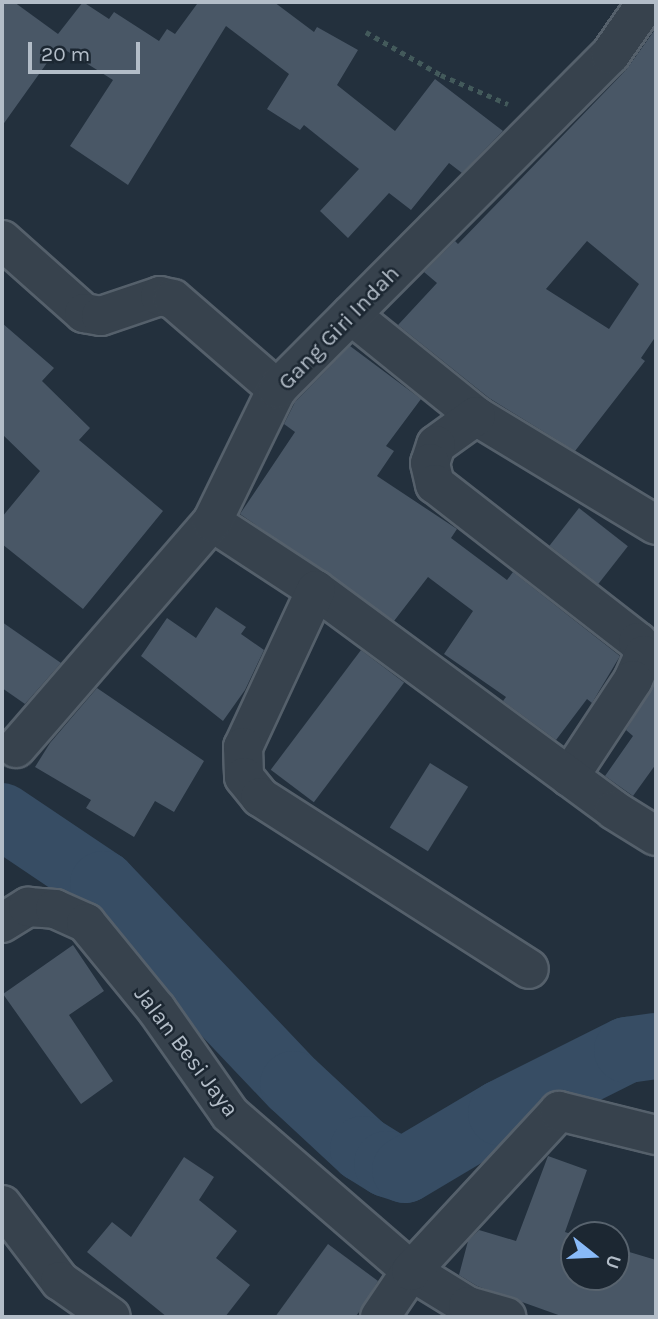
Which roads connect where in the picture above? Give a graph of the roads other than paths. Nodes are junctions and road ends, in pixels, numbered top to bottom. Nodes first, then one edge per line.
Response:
1 (647, 2) edge
2 (2, 240) edge
3 (351, 315) junction
4 (277, 389) junction
5 (476, 416) junction
6 (212, 523) junction
7 (656, 525) edge
8 (316, 590) junction
9 (16, 748) dead end
10 (569, 777) junction
11 (656, 836) edge
12 (2, 923) edge
13 (529, 969) dead end
14 (656, 1135) edge
15 (2, 1205) edge
16 (411, 1271) junction
17 (111, 1317) edge
18 (380, 1317) edge
19 (506, 1317) edge

1 - 3 street, Gang Giri Indah
2 - 4 street
3 - 4 street, Gang Giri Indah
3 - 5 street
4 - 6 street, Gang Giri Indah
5 - 7 street
5 - 10 street
6 - 8 street
6 - 9 street, Gang Giri Indah
8 - 10 street
8 - 13 street
10 - 11 street
12 - 16 street, Jalan Besi Jaya
14 - 16 street
15 - 17 street
16 - 18 street
16 - 19 street, Jalan Besi Jaya

